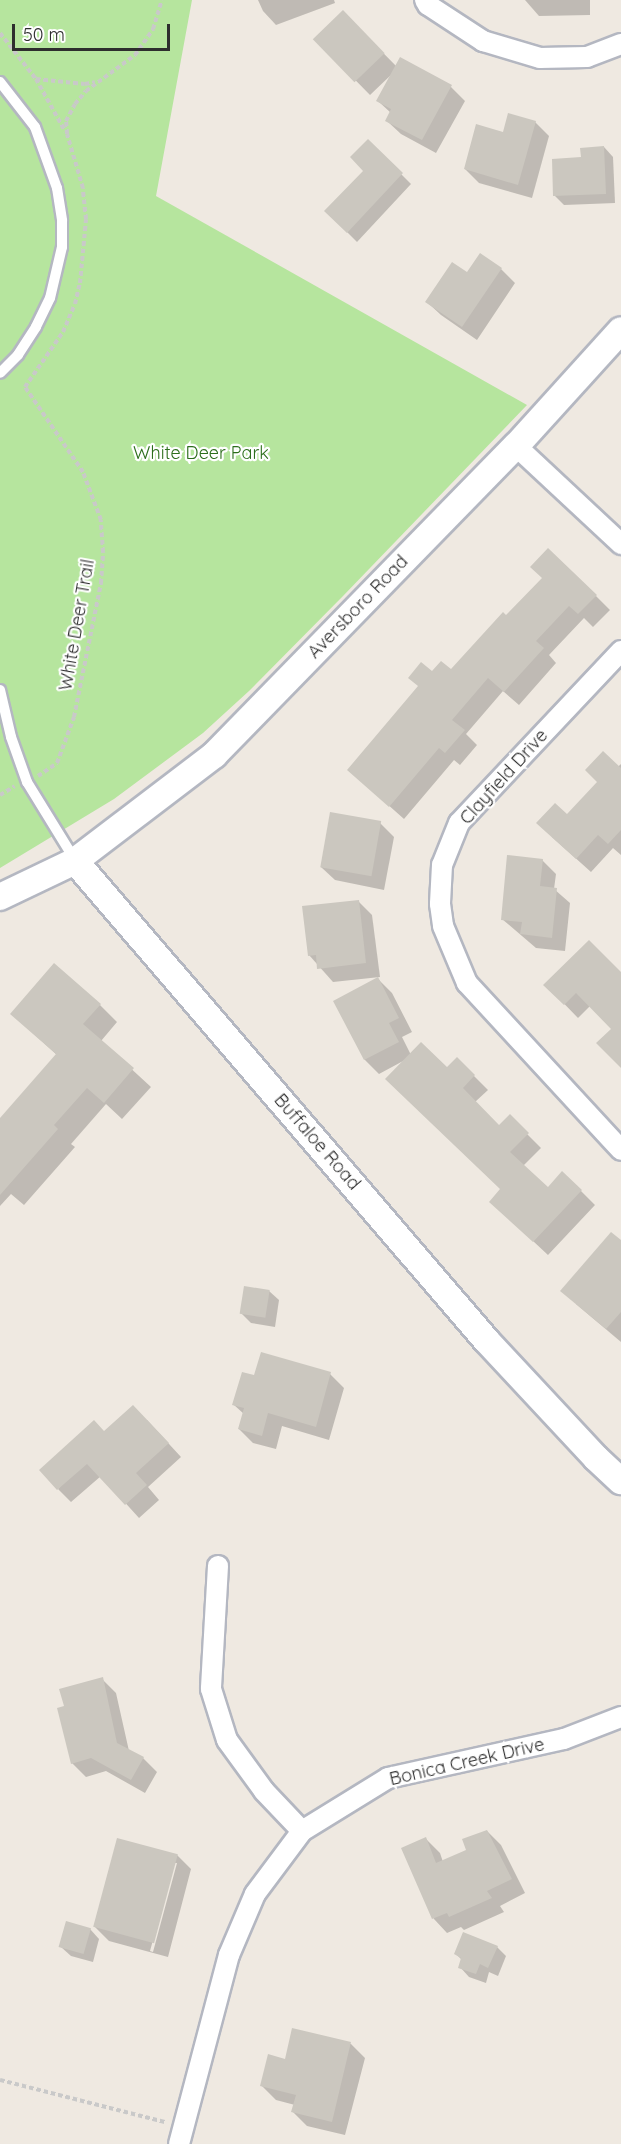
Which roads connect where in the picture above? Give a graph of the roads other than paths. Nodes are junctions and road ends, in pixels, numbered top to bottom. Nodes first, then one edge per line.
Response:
1 (424, 0) edge
2 (621, 44) edge
3 (0, 82) edge
4 (621, 330) edge
5 (0, 373) edge
6 (516, 446) junction
7 (621, 544) edge
8 (621, 651) edge
9 (0, 690) edge
10 (75, 861) junction
11 (0, 897) edge
12 (621, 1150) edge
13 (621, 1480) edge
14 (218, 1566) dead end
15 (621, 1717) edge
16 (302, 1831) junction
17 (181, 2136) edge

1 - 2 street
3 - 5 lane
4 - 6 street, Aversboro Road
6 - 7 street
6 - 10 street, Aversboro Road
8 - 12 street, Clayfield Drive
9 - 10 lane
10 - 11 street
10 - 13 street, Buffaloe Road
14 - 16 street
15 - 16 street, Bonica Creek Drive
16 - 17 street, Bonica Creek Drive

